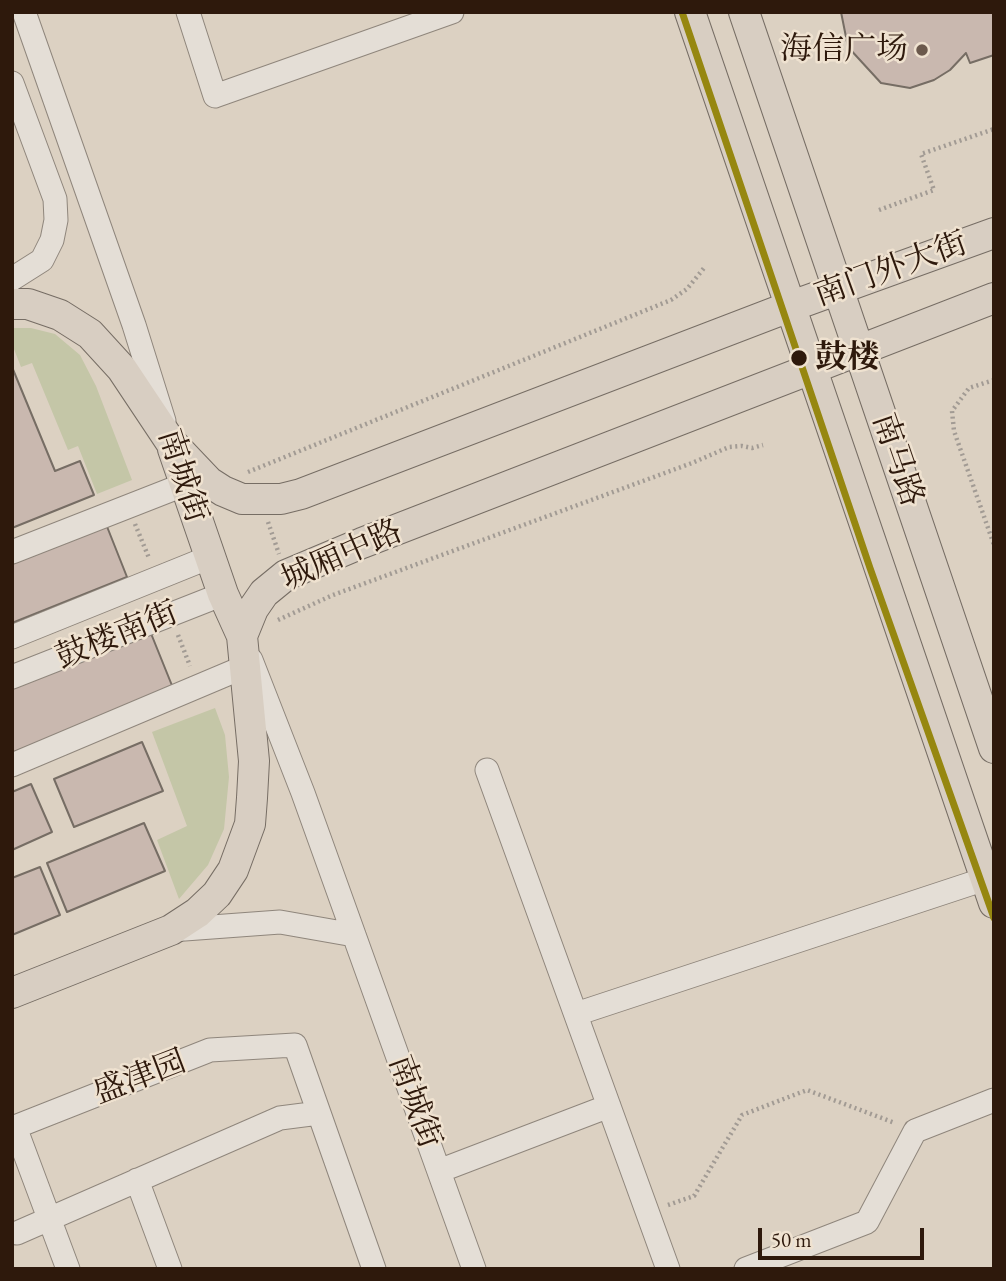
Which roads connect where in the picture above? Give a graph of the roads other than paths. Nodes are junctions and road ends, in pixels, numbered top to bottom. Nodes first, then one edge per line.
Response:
1 (24, 12) edge
2 (188, 12) edge
3 (452, 12) edge
4 (690, 12) edge
5 (744, 12) edge
6 (12, 83) edge
7 (994, 233) edge
8 (12, 279) edge
9 (837, 289) junction
10 (994, 298) edge
11 (12, 304) edge
12 (789, 307) junction
13 (859, 350) junction
14 (810, 369) junction
15 (170, 441) junction
16 (196, 483) junction
17 (12, 552) edge
18 (210, 557) junction
19 (223, 594) junction
20 (242, 636) junction
21 (12, 637) edge
22 (244, 667) junction
23 (12, 677) edge
24 (994, 748) edge
25 (12, 765) edge
26 (487, 770) dead end
27 (990, 891) edge
28 (171, 930) junction
29 (354, 935) junction
30 (12, 993) edge
31 (576, 1014) junction
32 (994, 1100) edge
33 (609, 1106) junction
34 (319, 1114) junction
35 (439, 1171) junction
36 (137, 1180) junction
37 (50, 1219) junction
38 (18, 1233) dead end
39 (68, 1269) edge
40 (170, 1269) edge
41 (374, 1269) edge
42 (474, 1269) edge
43 (668, 1269) edge
44 (746, 1269) edge

1 - 15 street, 南城街
2 - 3 street
4 - 12 main road, 南马路
5 - 9 main road, 南马路
6 - 8 street
7 - 9 main road, 南门外大街
9 - 12 main road, 南门外大街
9 - 13 main road, 南马路
10 - 13 main road, 南门外大街
11 - 15 main road
12 - 14 main road, 南马路
12 - 16 main road
13 - 14 main road, 南门外大街
13 - 24 main road, 南马路
14 - 20 main road, 城厢中路
14 - 27 main road, 南马路
15 - 16 main road, 南城街
16 - 17 street
16 - 18 main road, 南城街
18 - 19 main road, 南城街
18 - 21 street, 鼓楼南街
19 - 20 main road, 南城街
19 - 23 street, 鼓楼南街
20 - 22 main road, 城厢中路
20 - 29 street, 南城街
22 - 25 street
22 - 28 main road, 城厢中路
26 - 31 street
27 - 31 street
28 - 29 street
28 - 30 main road, 城厢中路
29 - 35 street, 南城街
31 - 33 street
32 - 44 street
33 - 35 street
33 - 43 street
34 - 36 street
34 - 37 street, 盛津园
34 - 41 street, 盛津园
35 - 42 street, 南城街
36 - 37 street
36 - 40 street
37 - 38 street
37 - 39 street, 盛津园

